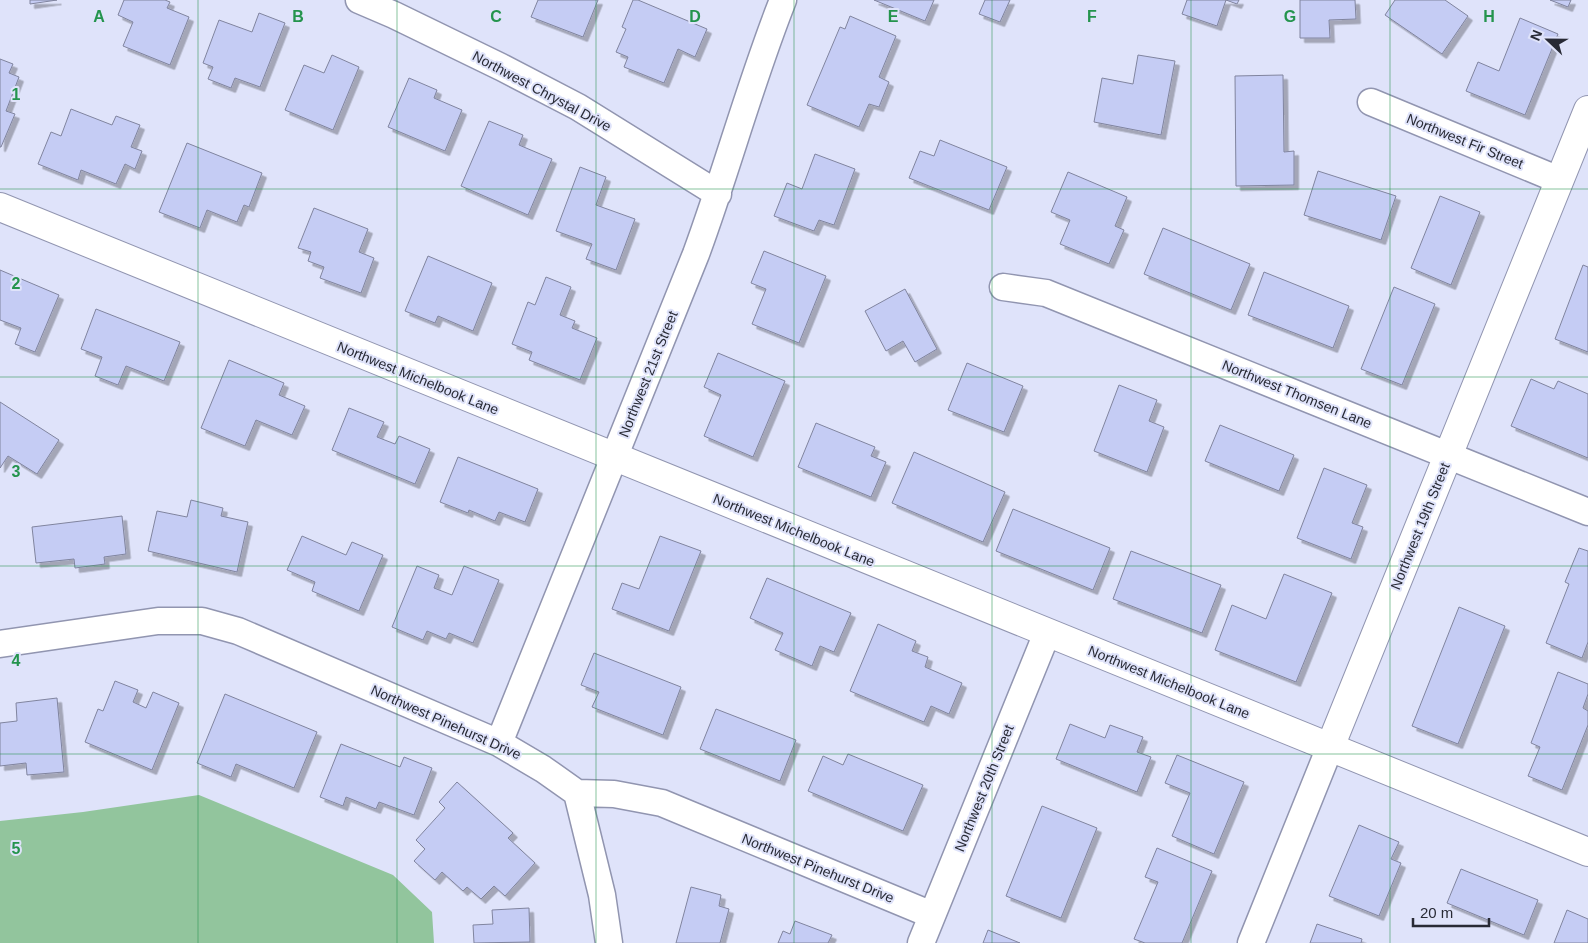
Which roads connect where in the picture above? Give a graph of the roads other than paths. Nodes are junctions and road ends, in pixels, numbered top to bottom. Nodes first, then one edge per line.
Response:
1 (359, 0) edge
2 (783, 0) edge
3 (1371, 102) dead end
4 (1588, 110) edge
5 (1559, 180) junction
6 (718, 194) junction
7 (0, 208) edge
8 (1003, 286) dead end
9 (1448, 456) junction
10 (615, 458) junction
11 (1588, 512) edge
12 (1047, 633) junction
13 (0, 644) edge
14 (499, 743) junction
15 (1330, 747) junction
16 (578, 793) junction
17 (1588, 852) edge
18 (932, 915) junction
19 (609, 943) edge
20 (921, 943) edge
21 (1251, 943) edge

1 - 6 street, Northwest Chrystal Drive
2 - 6 street, Northwest 21st Street
3 - 5 street, Northwest Fir Street
4 - 5 street, Northwest 19th Street
5 - 9 street, Northwest 19th Street
6 - 10 street, Northwest 21st Street
7 - 10 street, Northwest Michelbook Lane
8 - 9 street, Northwest Thomsen Lane
9 - 11 street, Northwest Thomsen Lane
9 - 15 street, Northwest 19th Street
10 - 12 street, Northwest Michelbook Lane
10 - 14 street, Northwest 21st Street
12 - 15 street, Northwest Michelbook Lane
12 - 18 street, Northwest 20th Street
13 - 14 street, Northwest Pinehurst Drive
14 - 16 street, Northwest Pinehurst Drive
15 - 17 street, Northwest Michelbook Lane
15 - 21 street, Northwest 19th Street
16 - 18 street, Northwest Pinehurst Drive
16 - 19 street
18 - 20 street, Northwest 20th Street

